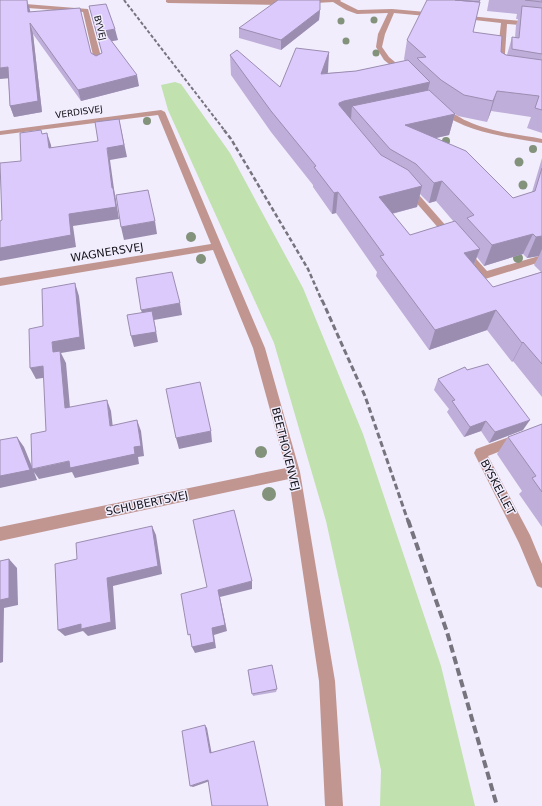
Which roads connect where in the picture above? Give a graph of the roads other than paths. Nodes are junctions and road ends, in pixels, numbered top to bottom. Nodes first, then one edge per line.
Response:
1 (335, 0) edge
2 (168, 1) dead end
3 (0, 4) edge
4 (392, 11) junction
5 (504, 21) junction
6 (542, 25) edge
7 (99, 64) edge
8 (507, 73) edge
9 (409, 79) edge
10 (435, 104) edge
11 (161, 112) joint
12 (0, 133) edge
13 (542, 142) edge
14 (401, 184) edge
15 (218, 246) junction
16 (542, 262) edge
17 (0, 282) edge
18 (542, 430) edge
19 (294, 472) junction
20 (0, 534) edge
21 (542, 581) edge
22 (334, 806) edge

1 - 2 street
1 - 4 street
3 - 7 street, BYVEJ
4 - 5 street
4 - 9 street
5 - 6 street
5 - 8 street
10 - 13 street
11 - 12 street, VERDISVEJ
11 - 15 street, BEETHOVENVEJ
14 - 16 street
15 - 17 street, WAGNERSVEJ
15 - 19 street, BEETHOVENVEJ
18 - 21 street, BYSKELLET
19 - 20 street, SCHUBERTSVEJ
19 - 22 street, BEETHOVENVEJ

